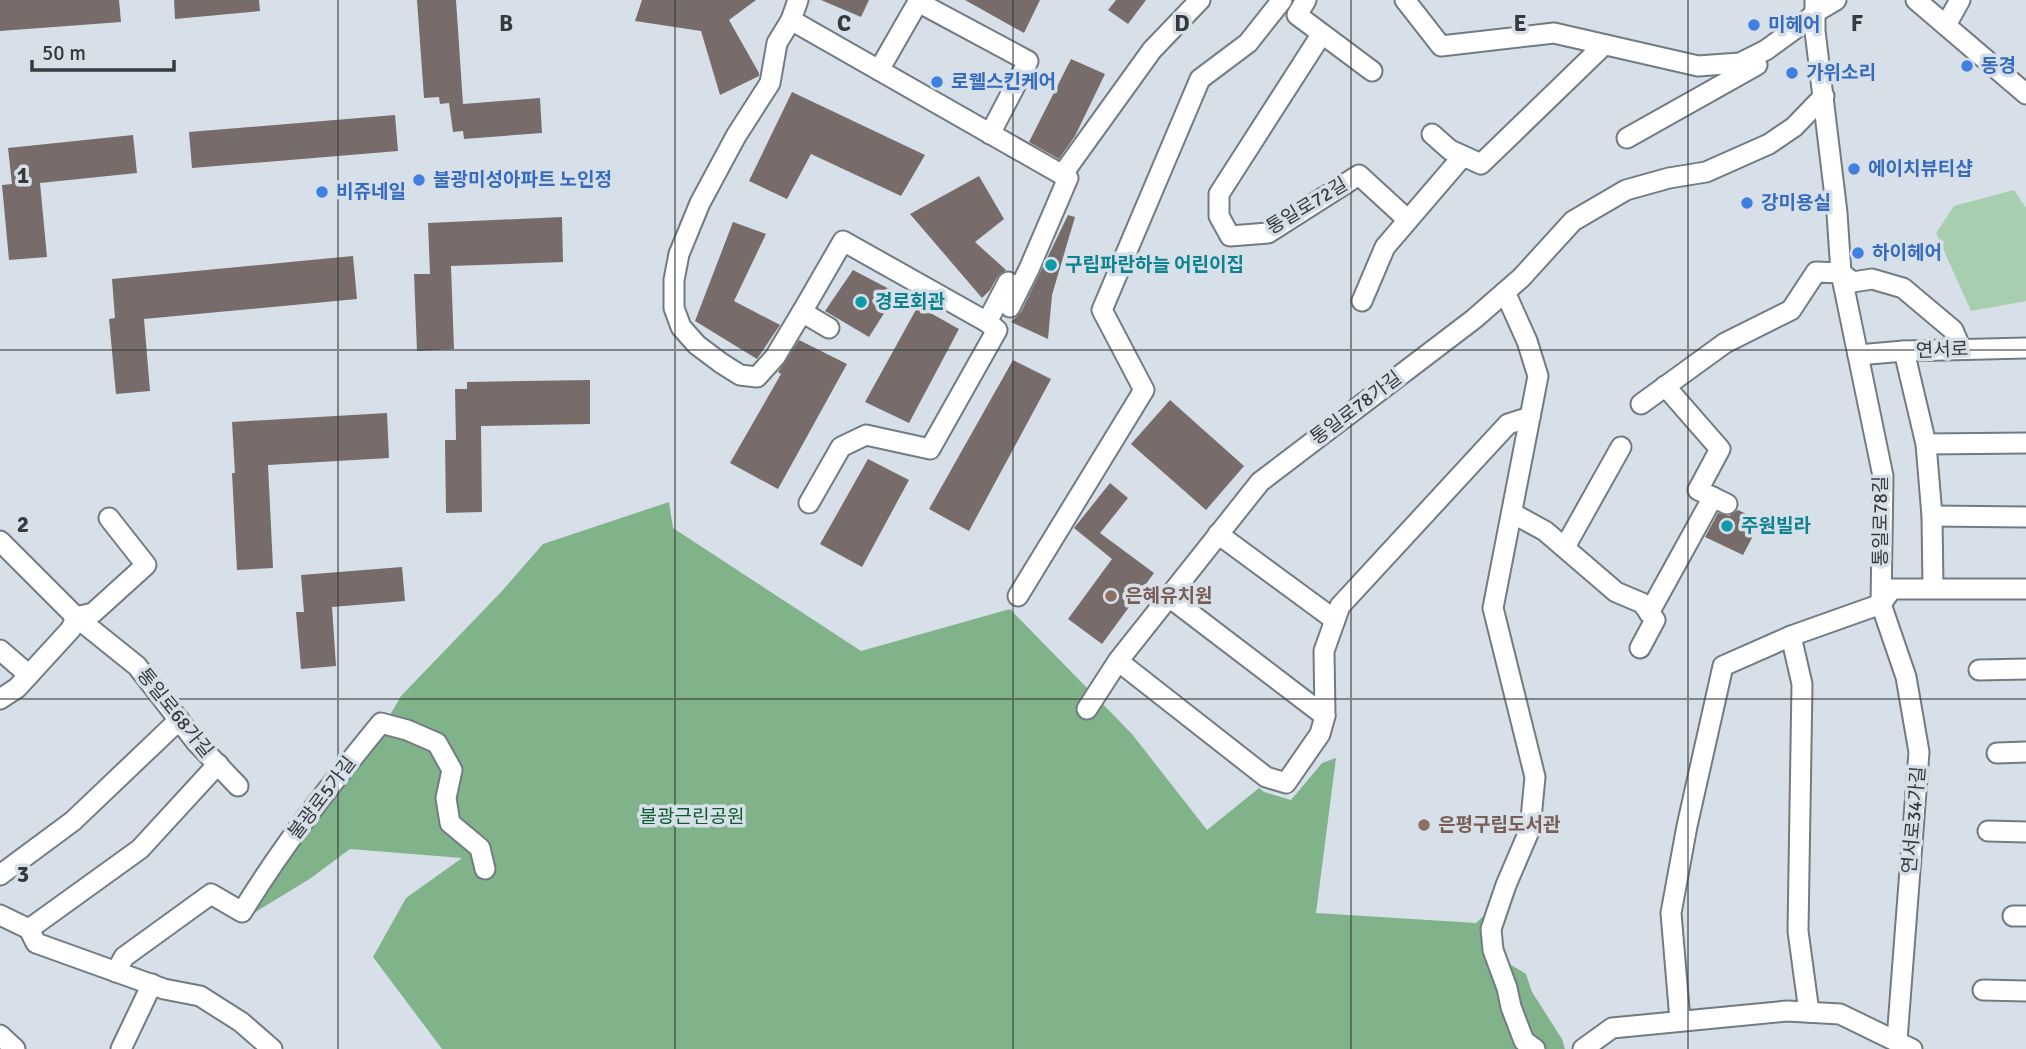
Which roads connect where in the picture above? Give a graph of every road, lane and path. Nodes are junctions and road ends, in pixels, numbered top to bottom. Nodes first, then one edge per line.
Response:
1 (798, 0) edge
2 (1282, 0) edge
3 (1306, 0) edge
4 (1405, 0) edge
5 (1836, 0) edge
6 (1916, 0) edge
7 (1960, 0) edge
8 (1196, 1) edge
9 (1815, 15) edge
10 (791, 20) junction
11 (1946, 25) junction
12 (1321, 35) junction
13 (1604, 45) junction
14 (879, 70) junction
15 (1372, 71) dead end
16 (2026, 94) edge
17 (1824, 96) junction
18 (990, 134) junction
19 (1432, 134) dead end
20 (1627, 138) dead end
21 (1463, 156) junction
22 (1062, 175) junction
23 (1408, 220) junction
24 (1841, 273) junction
25 (1011, 278) dead end
26 (1505, 292) junction
27 (1362, 301) dead end
28 (1010, 307) dead end
29 (802, 312) junction
30 (987, 322) junction
31 (829, 328) dead end
32 (2026, 348) edge
33 (1961, 349) junction
34 (1904, 351) junction
35 (1858, 355) junction
36 (1665, 386) junction
37 (1642, 404) dead end
38 (1530, 417) junction
39 (2026, 443) edge
40 (1926, 444) junction
41 (1621, 447) dead end
42 (809, 503) dead end
43 (1512, 513) junction
44 (1932, 516) junction
45 (2026, 517) edge
46 (109, 518) dead end
47 (1218, 534) junction
48 (0, 541) edge
49 (1565, 547) junction
50 (1933, 588) junction
51 (2026, 589) edge
52 (1018, 596) dead end
53 (1169, 597) junction
54 (1881, 604) junction
55 (1649, 613) junction
56 (76, 617) junction
57 (1335, 620) junction
58 (1791, 636) junction
59 (1640, 648) dead end
60 (0, 650) edge
61 (1118, 661) junction
62 (2026, 669) edge
63 (1979, 670) dead end
64 (29, 675) junction
65 (0, 699) edge
66 (1087, 709) dead end
67 (1325, 716) junction
68 (179, 720) junction
69 (2026, 752) edge
70 (1997, 753) dead end
71 (218, 764) junction
72 (238, 786) dead end
73 (1987, 831) dead end
74 (2026, 832) edge
75 (485, 869) dead end
76 (0, 875) edge
77 (0, 915) edge
78 (29, 929) junction
79 (116, 972) junction
80 (152, 984) junction
81 (1983, 990) dead end
82 (2026, 991) edge
83 (1809, 1012) junction
84 (1680, 1020) junction
85 (0, 1035) edge
86 (1904, 1044) edge
87 (15, 1049) edge
88 (121, 1049) edge
89 (272, 1049) edge
90 (1535, 1049) edge
91 (1583, 1049) edge

1 - 10 street
2 - 52 street
3 - 12 street
4 - 13 street
5 - 9 street
6 - 11 street
7 - 11 street
8 - 22 street
9 - 13 street
9 - 17 street, 통일로78길
9 - 20 street
10 - 14 street
10 - 29 street
11 - 16 street
12 - 15 street
12 - 23 street, 통일로72길
13 - 21 street
14 - 18 street
14 - 18 street
17 - 24 street, 통일로78길
17 - 26 street, 통일로78가길
18 - 22 street
19 - 21 street
21 - 23 street
22 - 28 street
23 - 27 street
24 - 33 street
24 - 35 street, 통일로78길
24 - 36 street
25 - 30 street
26 - 38 street
26 - 47 street, 통일로78가길
29 - 30 street
29 - 31 street
30 - 42 street
32 - 33 street, 연서로
33 - 34 street, 연서로
34 - 35 street, 연서로
34 - 40 street
35 - 54 street, 통일로78길
36 - 37 street
36 - 55 street
38 - 43 street
38 - 57 street
39 - 40 street
40 - 44 street
41 - 49 street
43 - 49 street
43 - 90 street
44 - 45 street
44 - 50 street
46 - 56 street
47 - 53 street, 통일로78가길
47 - 57 street
48 - 56 street, 통일로68가길
49 - 55 street
50 - 51 street
50 - 54 street
53 - 61 street, 통일로78가길
53 - 67 street
54 - 58 street
54 - 86 street, 연서로34가길
55 - 59 street
56 - 64 street
56 - 68 street, 통일로68가길
57 - 67 street
58 - 83 street
58 - 84 street
60 - 64 street
61 - 66 street, 통일로78가길
61 - 67 street
62 - 63 street
64 - 65 street
68 - 71 street, 통일로68가길
68 - 76 street
69 - 70 street
71 - 72 street, 통일로68가길
71 - 78 street
73 - 74 street
75 - 79 street, 불광로5가길
77 - 78 street
78 - 79 street
79 - 80 street
80 - 88 street
80 - 89 street
81 - 82 street
83 - 84 street, 연서로34가길
83 - 86 street, 연서로34가길
84 - 91 street, 연서로34가길
85 - 87 street

